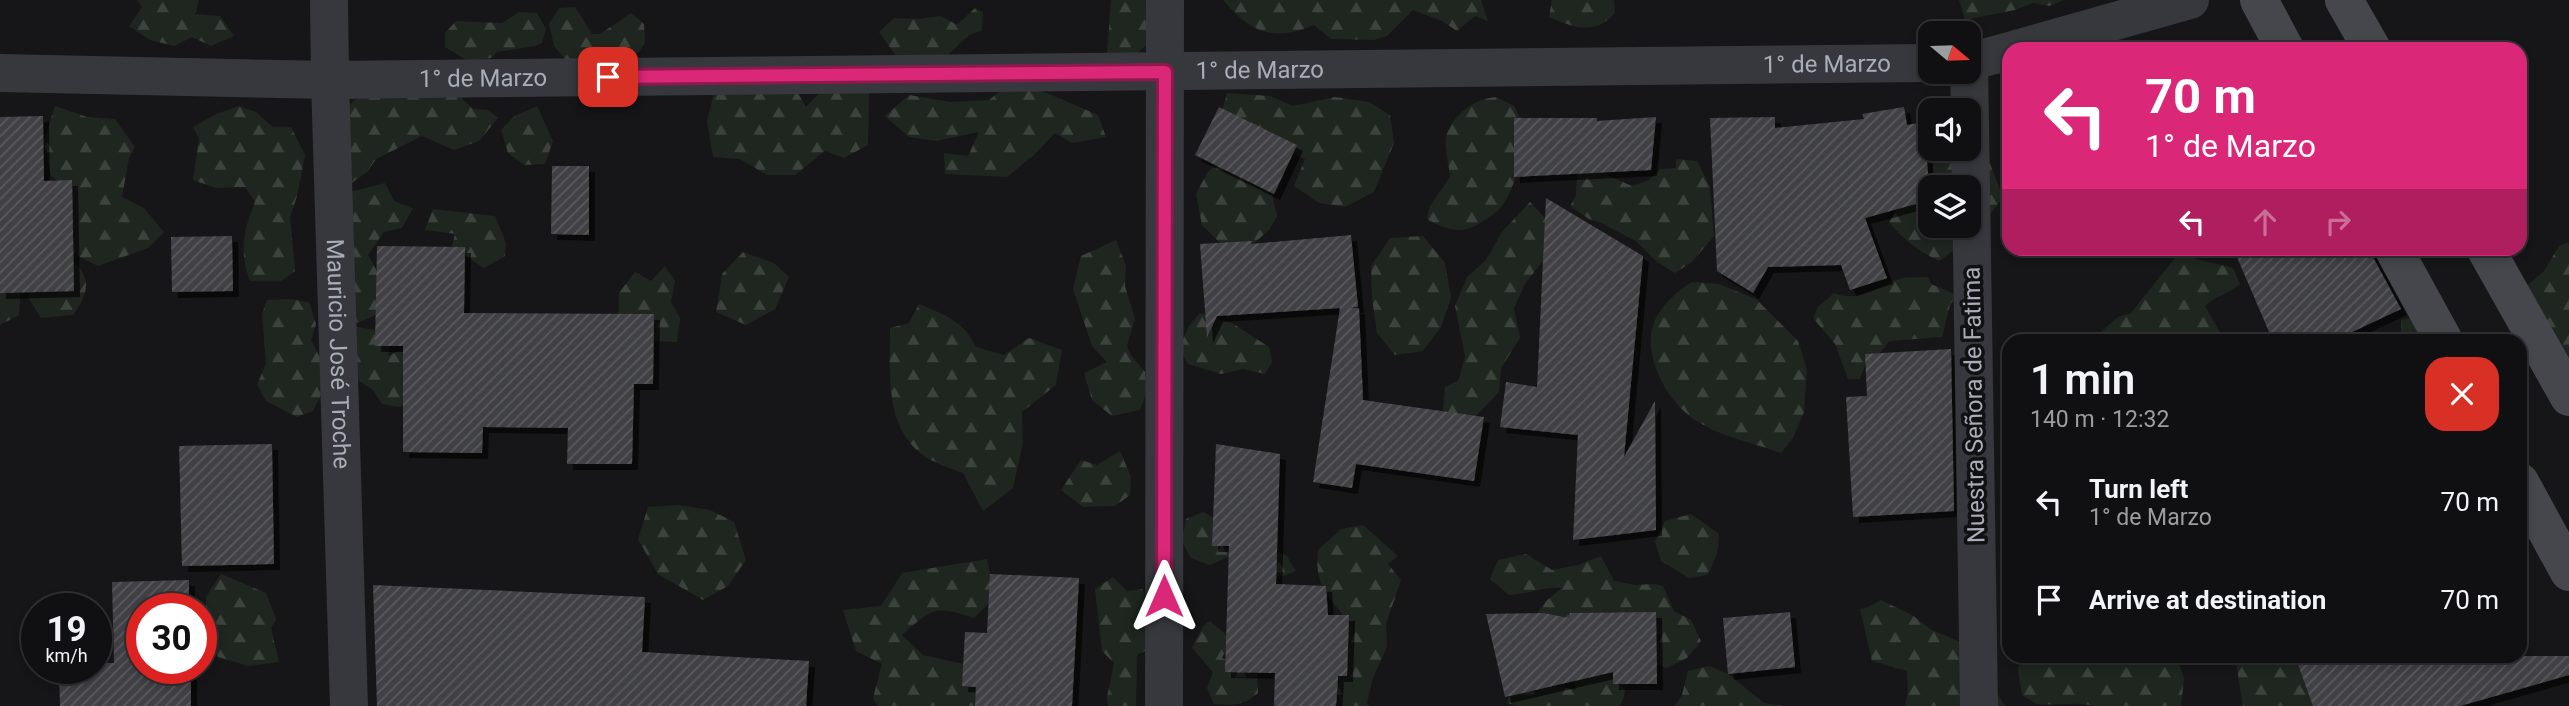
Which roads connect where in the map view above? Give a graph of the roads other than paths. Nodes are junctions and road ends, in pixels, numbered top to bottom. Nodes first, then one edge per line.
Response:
1 (330, 0) edge
2 (1165, 0) edge
3 (2190, 0) edge
4 (2259, 0) edge
5 (2344, 0) edge
6 (2041, 42) edge
7 (2281, 42) edge
8 (2368, 42) edge
9 (2002, 53) edge
10 (1981, 59) edge
11 (1918, 63) edge
12 (1165, 72) junction
13 (0, 73) edge
14 (330, 80) junction
15 (1969, 84) edge
16 (2397, 256) edge
17 (2490, 256) edge
18 (2440, 334) edge
19 (2569, 397) edge
20 (2527, 495) edge
21 (2569, 572) edge
22 (349, 706) edge
23 (1164, 706) edge
24 (1979, 706) edge

1 - 14 street, Mauricio José Troche
2 - 12 street
3 - 6 street
4 - 7 main road
5 - 8 main road
9 - 10 street
11 - 12 street, 1° de Marzo
12 - 14 street, 1° de Marzo
12 - 23 street
13 - 14 street, 1° de Marzo
14 - 22 street, Mauricio José Troche
15 - 24 street, Nuestra Señora de Fatima
16 - 18 main road
17 - 19 main road
20 - 21 main road

